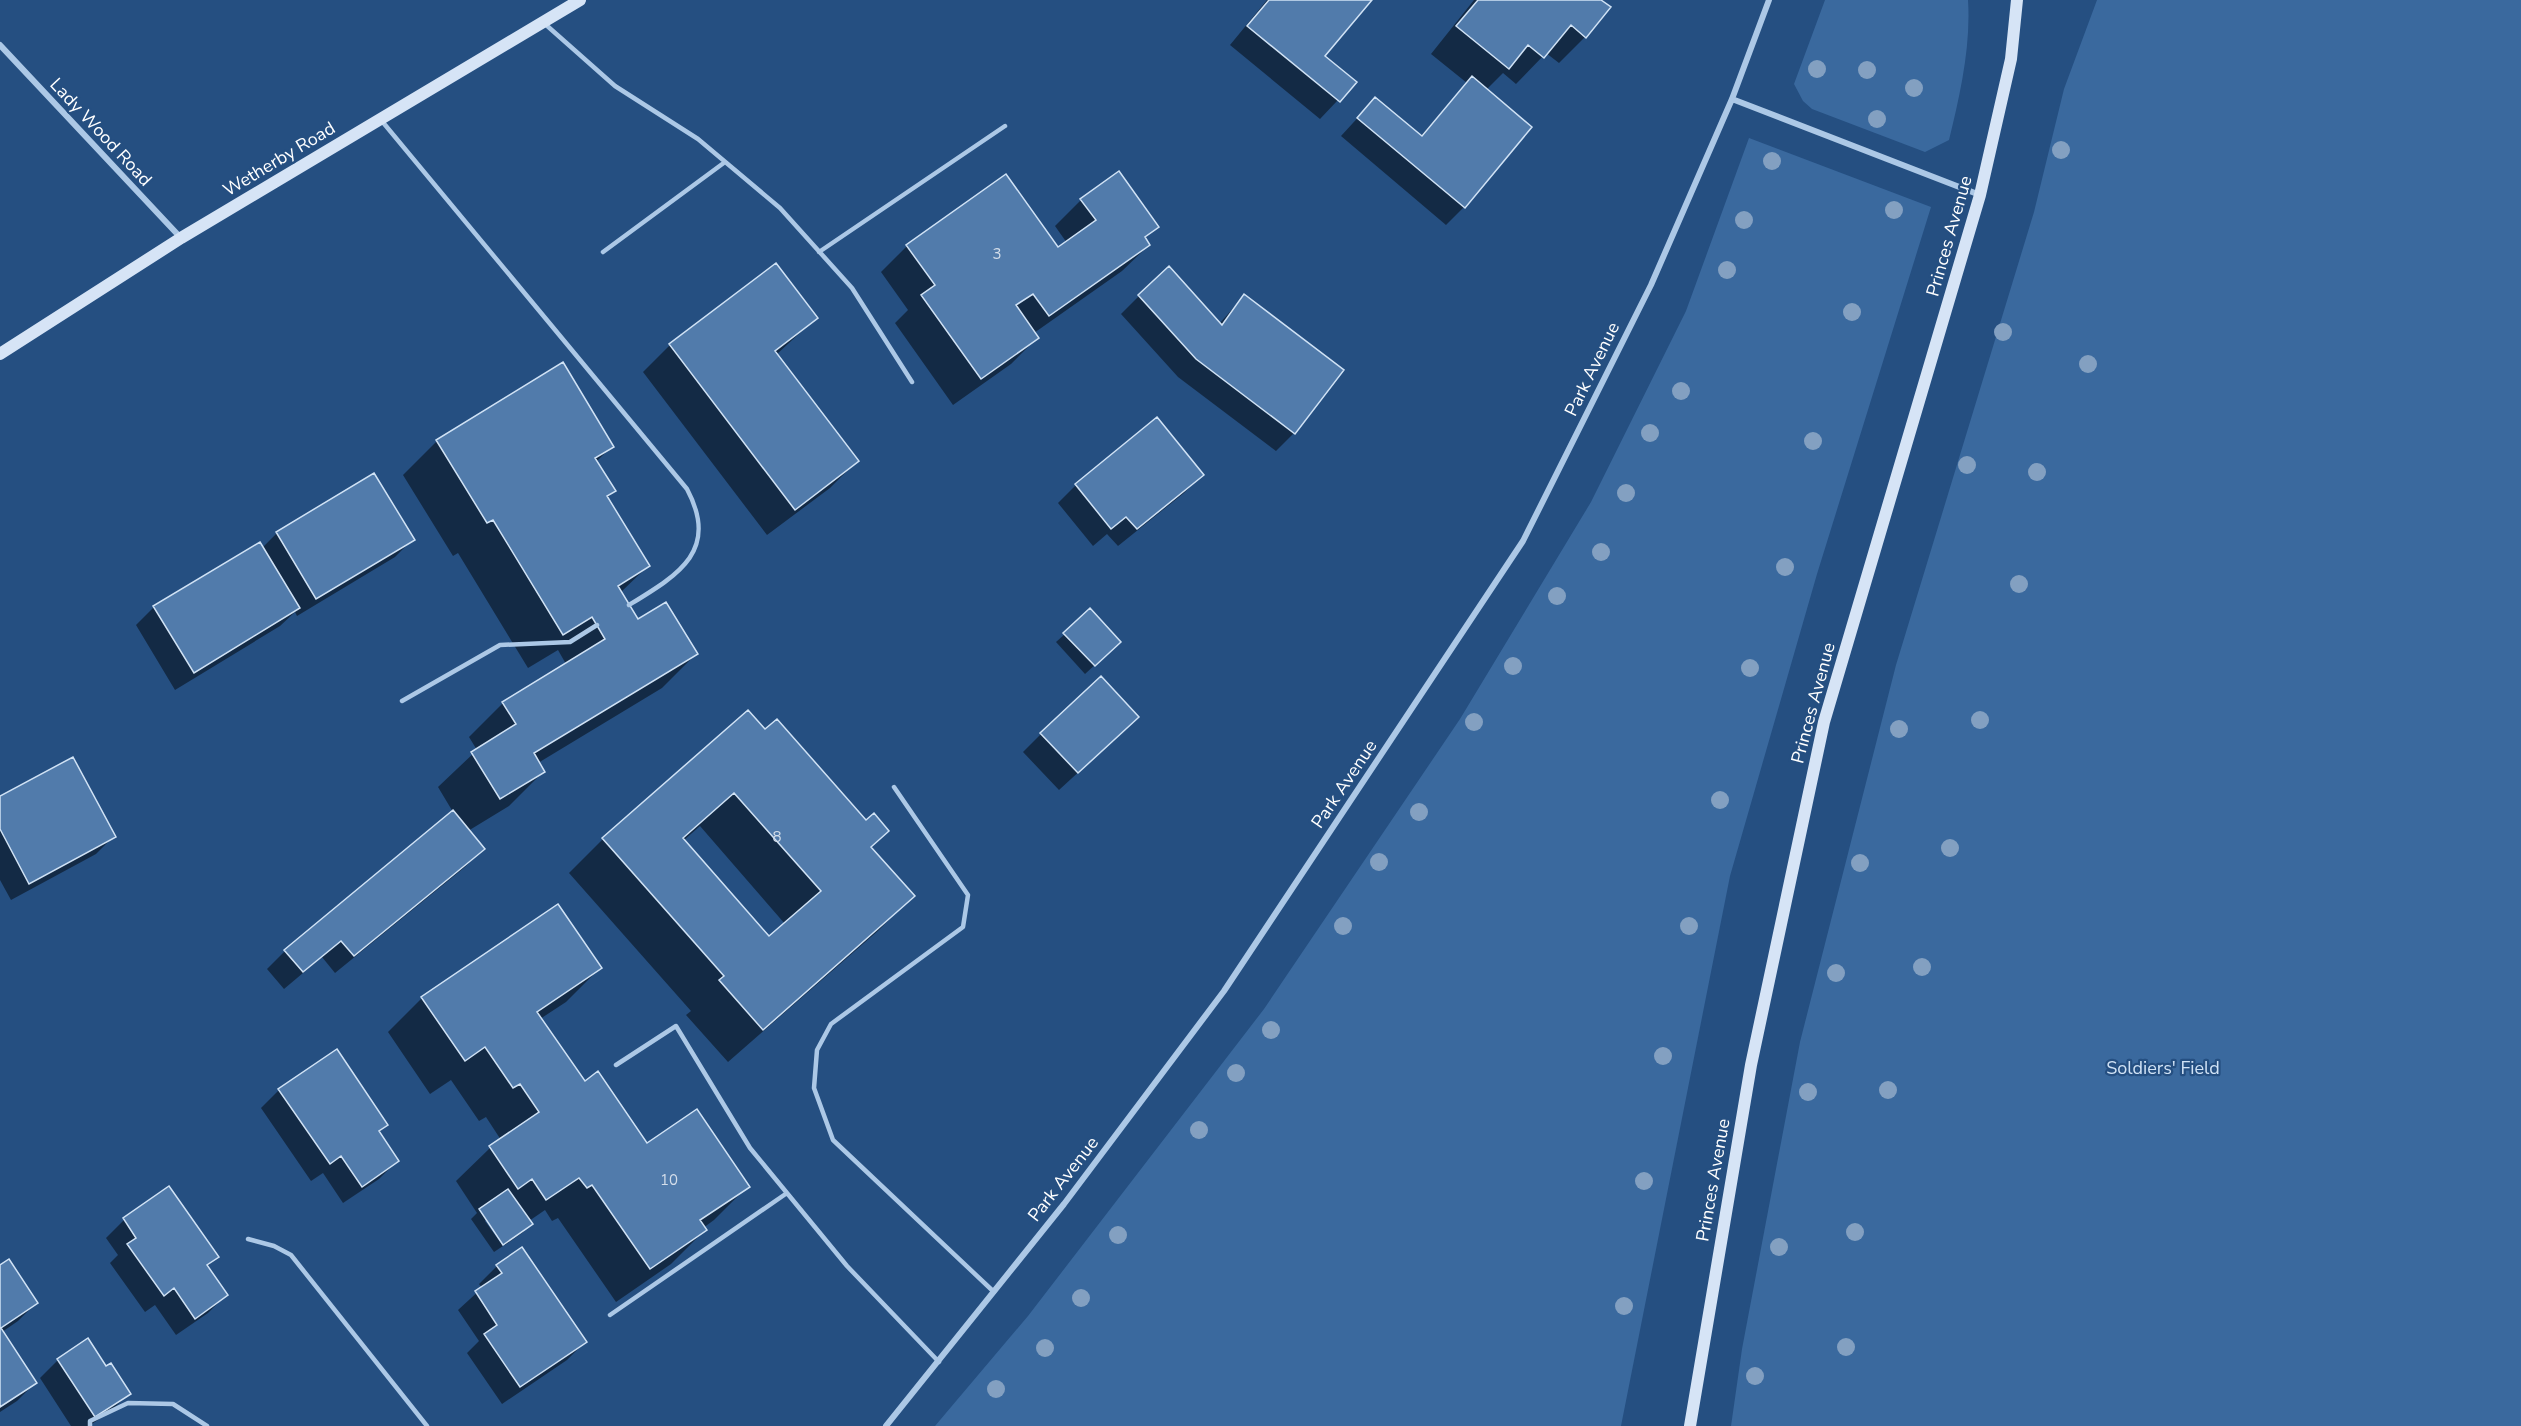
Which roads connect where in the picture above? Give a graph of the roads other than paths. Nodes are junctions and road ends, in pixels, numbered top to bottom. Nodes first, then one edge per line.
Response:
1 (580, 0) edge
2 (1769, 0) edge
3 (2017, 0) edge
4 (543, 22) junction
5 (0, 45) edge
6 (1732, 99) junction
7 (380, 120) junction
8 (1005, 126) dead end
9 (725, 162) junction
10 (1980, 195) junction
11 (181, 238) junction
12 (603, 252) dead end
13 (819, 252) junction
14 (0, 354) edge
15 (912, 382) dead end
16 (629, 605) dead end
17 (597, 626) dead end
18 (402, 701) dead end
19 (894, 786) dead end
20 (616, 1065) dead end
21 (787, 1193) junction
22 (248, 1239) dead end
23 (994, 1292) junction
24 (610, 1315) dead end
25 (939, 1362) junction
26 (90, 1426) edge
27 (207, 1426) edge
28 (427, 1426) edge
29 (886, 1426) edge
30 (1690, 1426) edge

1 - 4 street, Wetherby Road
2 - 6 street, Park Avenue
3 - 10 street, Princes Avenue
4 - 7 street, Wetherby Road
4 - 9 lane
5 - 11 street, Lady Wood Road
6 - 10 street
6 - 23 street, Park Avenue
7 - 11 street, Wetherby Road
7 - 16 lane
8 - 13 lane
9 - 12 lane
9 - 13 lane
10 - 30 street, Princes Avenue
11 - 14 street, Wetherby Road
13 - 15 lane
17 - 18 lane
19 - 23 lane
20 - 21 lane
21 - 24 lane
21 - 25 lane
22 - 28 lane
23 - 25 street, Park Avenue
25 - 29 street, Park Avenue
26 - 27 lane

